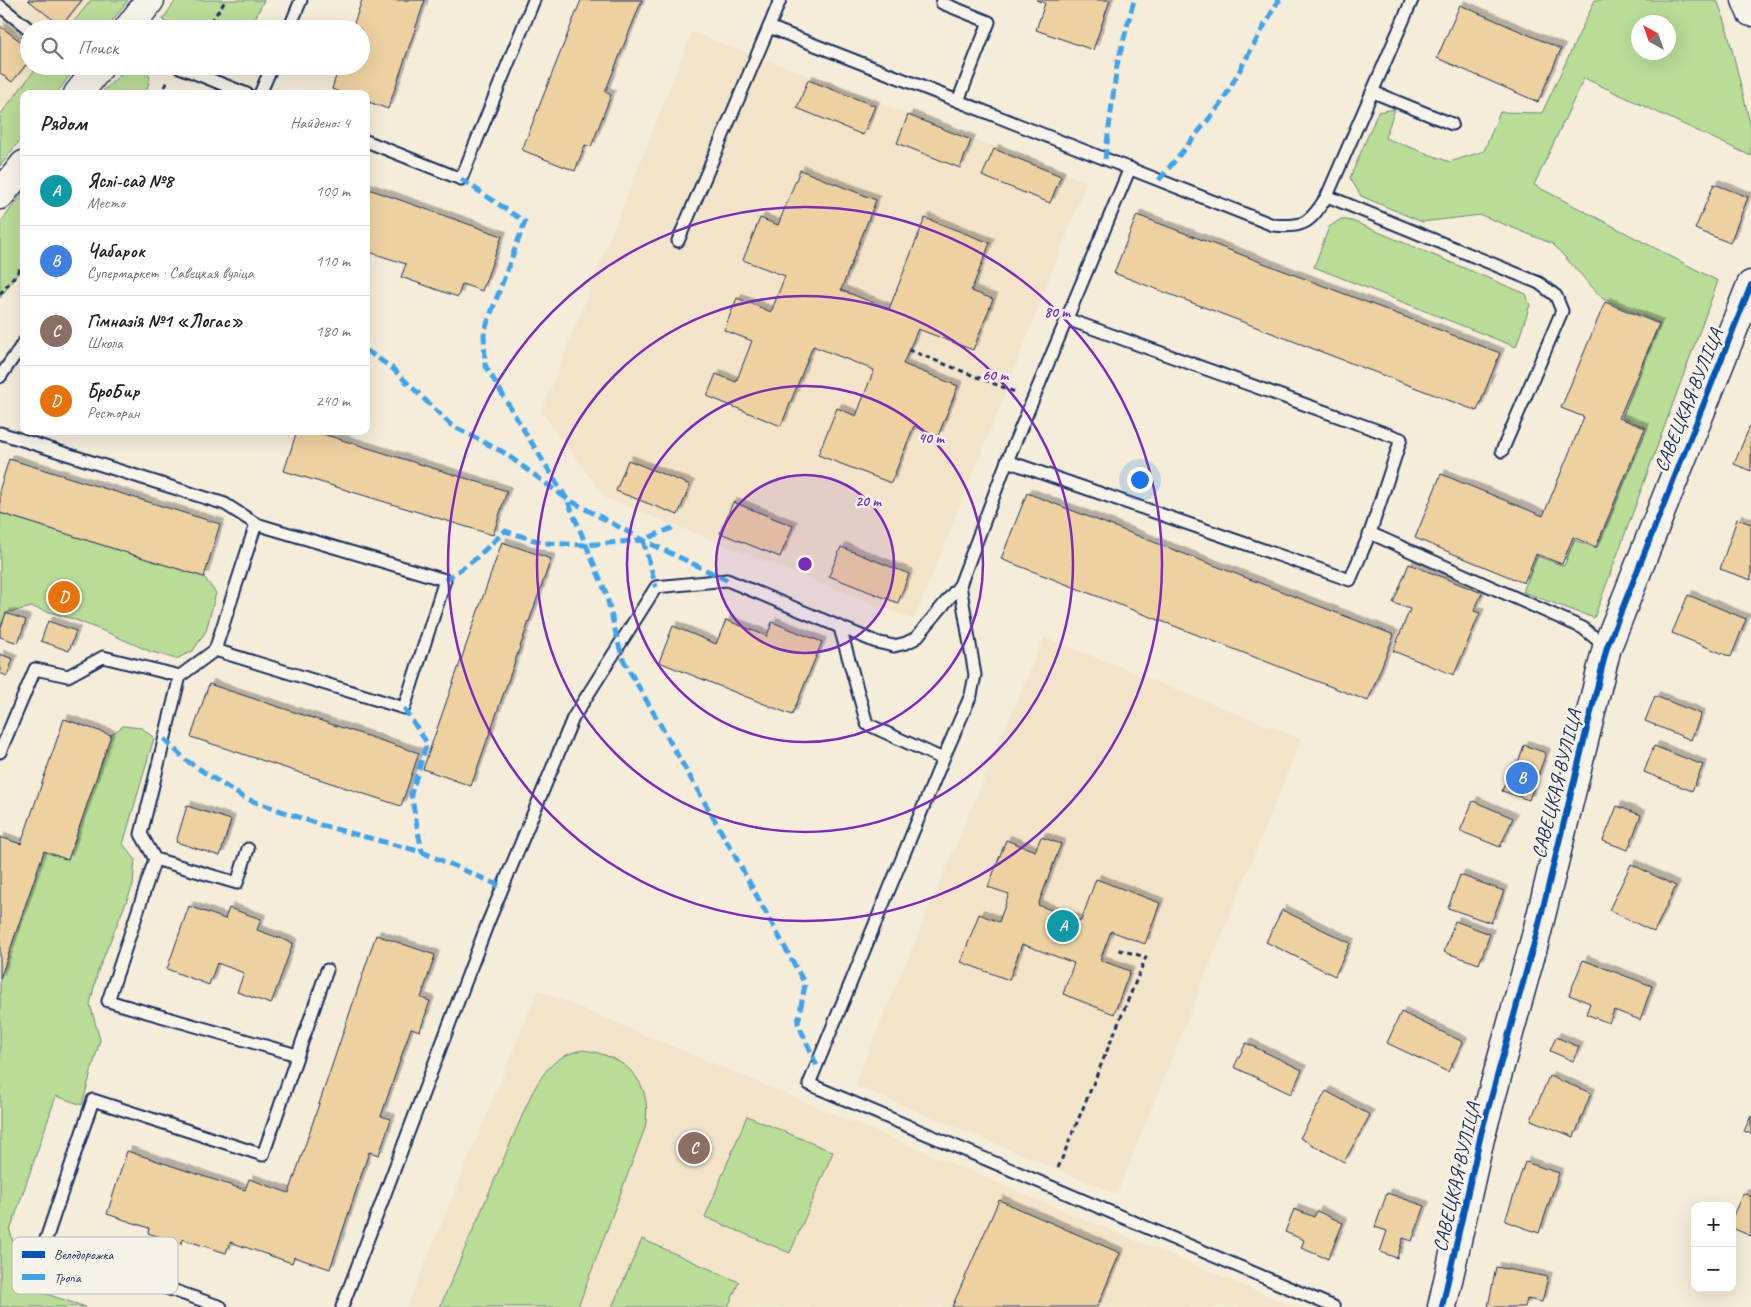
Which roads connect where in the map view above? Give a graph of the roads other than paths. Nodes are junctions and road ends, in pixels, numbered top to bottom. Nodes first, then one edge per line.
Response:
1 (150, 0) edge
2 (301, 0) edge
3 (534, 0) edge
4 (780, 0) edge
5 (1412, 0) edge
6 (1746, 0) edge
7 (942, 3) dead end
8 (0, 6) edge
9 (1751, 12) edge
10 (135, 20) edge
11 (293, 20) edge
12 (20, 22) edge
13 (769, 27) junction
14 (93, 75) edge
15 (199, 75) edge
16 (268, 75) edge
17 (81, 90) edge
18 (236, 90) edge
19 (262, 90) edge
20 (1373, 92) junction
21 (958, 101) junction
22 (1452, 124) dead end
23 (370, 143) edge
24 (1130, 168) junction
25 (20, 169) edge
26 (0, 195) edge
27 (1327, 196) junction
28 (678, 241) dead end
29 (1748, 300) edge
30 (1067, 319) junction
31 (20, 348) edge
32 (0, 377) edge
33 (0, 433) edge
34 (1502, 451) dead end
35 (1007, 462) junction
36 (256, 524) junction
37 (1370, 533) junction
38 (960, 585) junction
39 (840, 628) junction
40 (1607, 647) junction
41 (215, 650) junction
42 (180, 676) junction
43 (0, 752) edge
44 (943, 759) junction
45 (248, 849) dead end
46 (155, 859) junction
47 (326, 970) dead end
48 (297, 1056) junction
49 (47, 1237) edge
50 (178, 1292) edge
51 (221, 1307) edge
52 (342, 1307) edge
53 (1334, 1307) edge
54 (1442, 1307) edge

1 - 10 street
2 - 11 lane
3 - 23 lane
4 - 13 lane
5 - 20 lane
6 - 9 street
7 - 21 lane
8 - 12 lane
13 - 21 lane
13 - 28 lane
14 - 17 street
15 - 18 lane
16 - 19 lane
20 - 22 lane
20 - 27 lane
21 - 24 lane
24 - 27 lane
24 - 30 lane
25 - 26 street
27 - 34 lane
29 - 40 street, САВЕЦКАЯ ВУЛІЦА
30 - 35 lane
30 - 37 lane
31 - 32 lane
33 - 36 lane
35 - 37 lane
35 - 38 lane
36 - 41 lane
36 - 41 lane
37 - 40 lane
38 - 39 lane
38 - 44 lane
39 - 44 lane
39 - 52 lane
40 - 54 street, САВЕЦКАЯ ВУЛІЦА
41 - 42 lane
42 - 43 lane
42 - 46 lane
44 - 53 lane
45 - 46 lane
46 - 48 lane
47 - 48 lane
48 - 49 lane
50 - 51 lane

